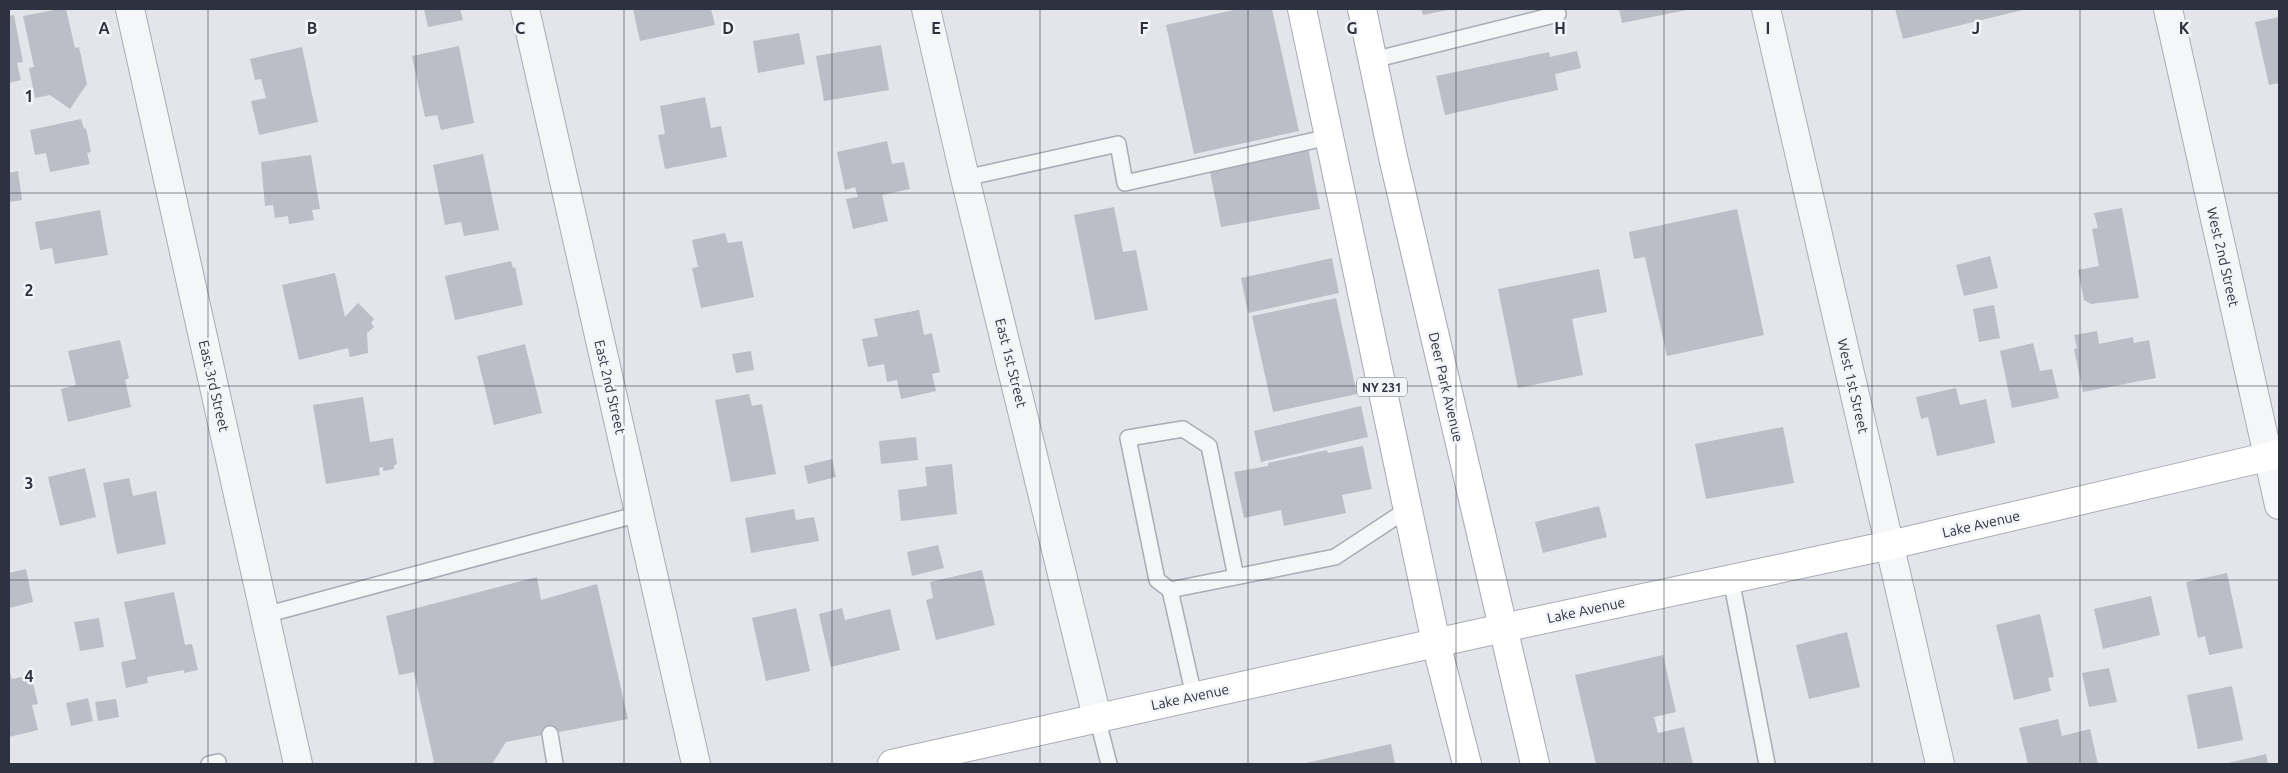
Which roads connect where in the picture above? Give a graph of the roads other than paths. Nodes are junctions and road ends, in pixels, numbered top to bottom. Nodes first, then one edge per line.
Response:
1 (130, 9) edge
2 (525, 9) edge
3 (926, 9) edge
4 (1302, 9) edge
5 (1362, 9) edge
6 (1766, 9) edge
7 (2168, 9) edge
8 (1558, 14) dead end
9 (1373, 60) junction
10 (1329, 137) junction
11 (965, 178) junction
12 (2274, 455) edge
13 (2279, 505) edge
14 (1408, 509) junction
15 (639, 514) junction
16 (1890, 545) junction
17 (1236, 577) junction
18 (1731, 579) junction
19 (1170, 590) junction
20 (265, 615) junction
21 (1503, 628) junction
22 (1436, 643) junction
23 (1194, 696) junction
24 (1098, 718) junction
25 (550, 734) dead end
26 (293, 763) edge
27 (209, 764) edge
28 (218, 764) edge
29 (555, 764) edge
30 (696, 764) edge
31 (892, 764) edge
32 (1109, 764) edge
33 (1467, 764) edge
34 (1534, 764) edge
35 (1766, 764) edge
36 (1940, 764) edge

1 - 20 street, East 3rd Street
2 - 15 street, East 2nd Street
3 - 11 street, East 1st Street
4 - 10 main road, NY 231
5 - 9 main road, Deer Park Avenue
6 - 16 street, West 1st Street
7 - 12 street, West 2nd Street
8 - 9 lane
9 - 21 main road, Deer Park Avenue
10 - 11 lane
10 - 14 main road, NY 231
11 - 24 street, East 1st Street
12 - 13 street, West 2nd Street
12 - 16 main road, Lake Avenue
14 - 17 lane
14 - 22 main road, NY 231
15 - 20 lane
15 - 30 street, East 2nd Street
16 - 18 main road, Lake Avenue
16 - 36 street, West 1st Street
17 - 19 lane
17 - 19 lane
18 - 21 main road, Lake Avenue
18 - 35 lane
19 - 23 lane
20 - 26 street, East 3rd Street
21 - 22 main road, Lake Avenue
21 - 34 main road, Deer Park Avenue
22 - 23 main road, Lake Avenue
22 - 33 main road, NY 231
23 - 24 main road, Lake Avenue
24 - 31 main road, Lake Avenue
24 - 32 lane
25 - 29 lane
27 - 28 lane

